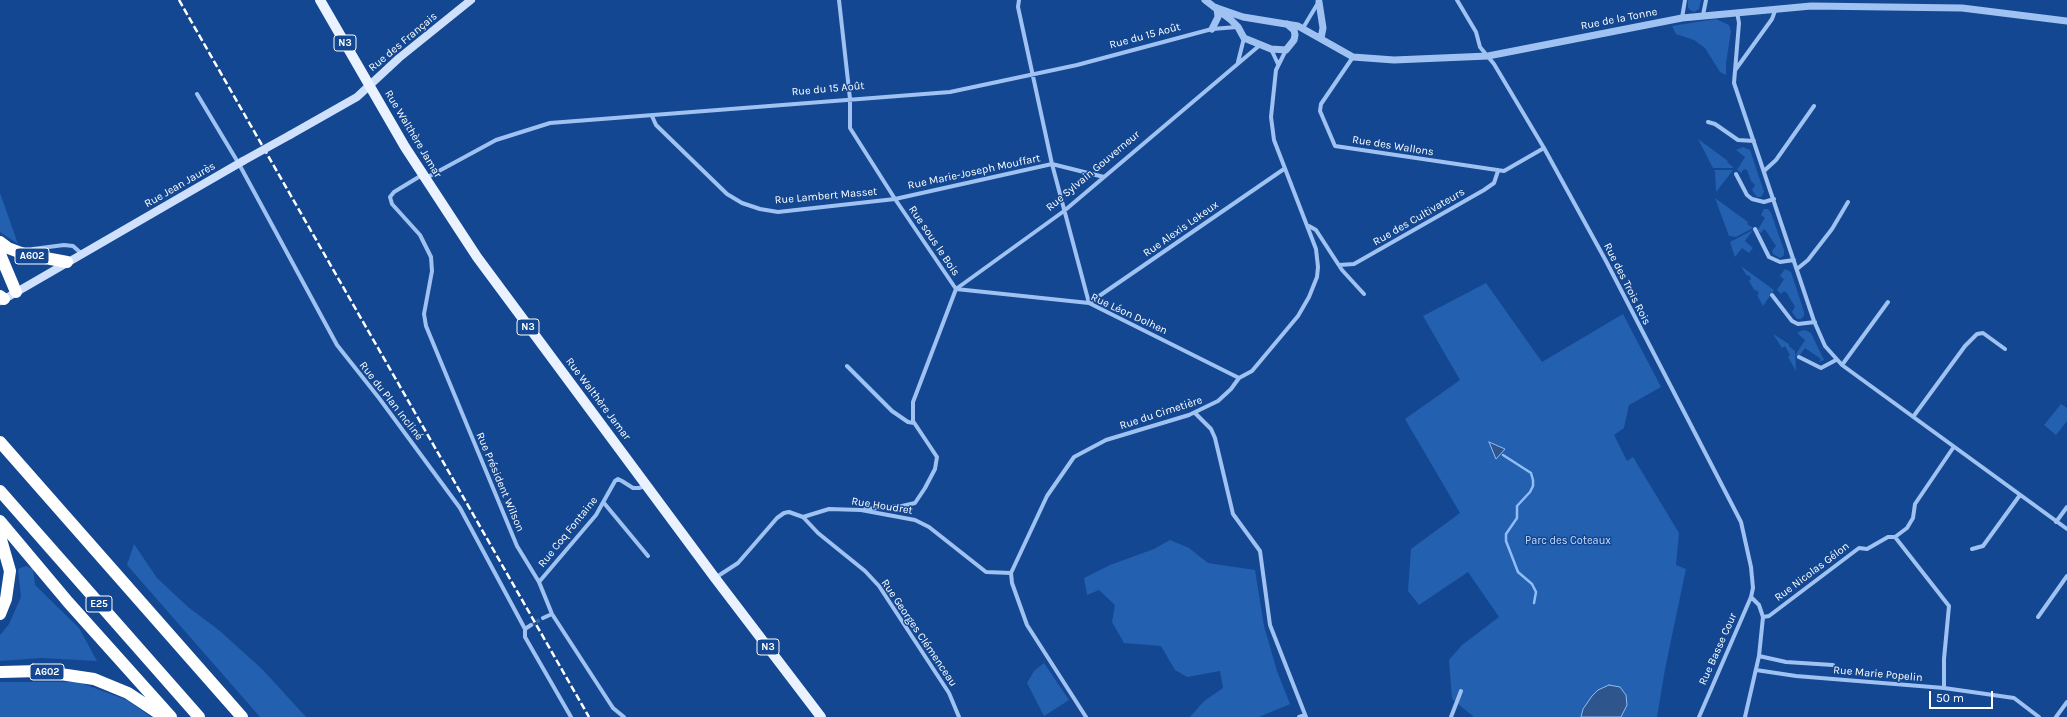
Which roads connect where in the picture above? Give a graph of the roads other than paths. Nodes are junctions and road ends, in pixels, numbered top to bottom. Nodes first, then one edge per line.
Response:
1 (320, 0) edge
2 (470, 0) edge
3 (839, 0) edge
4 (1019, 0) edge
5 (1205, 0) edge
6 (1457, 0) edge
7 (1685, 0) edge
8 (1706, 0) edge
9 (1320, 1) edge
10 (1217, 8) junction
11 (1777, 8) junction
12 (1737, 12) junction
13 (1703, 15) junction
14 (1243, 17) junction
15 (1682, 18) junction
16 (2067, 21) edge
17 (1287, 24) junction
18 (1238, 27) junction
19 (1303, 28) junction
20 (1212, 29) junction
21 (1244, 38) junction
22 (1322, 38) junction
23 (1294, 40) junction
24 (1260, 45) junction
25 (1271, 49) junction
26 (1286, 50) junction
27 (1353, 56) junction
28 (1488, 56) junction
29 (1238, 63) junction
30 (1278, 64) junction
31 (1736, 69) junction
32 (1033, 75) junction
33 (370, 86) junction
34 (197, 94) dead end
35 (850, 99) junction
36 (1814, 106) dead end
37 (652, 116) junction
38 (1708, 122) dead end
39 (1754, 141) junction
40 (1544, 148) junction
41 (241, 162) junction
42 (1052, 164) junction
43 (1284, 169) junction
44 (1498, 171) junction
45 (1764, 171) junction
46 (1736, 174) dead end
47 (424, 177) junction
48 (1104, 177) junction
49 (895, 199) junction
50 (1774, 199) junction
51 (1848, 202) dead end
52 (1064, 211) junction
53 (1309, 226) junction
54 (1755, 229) dead end
55 (0, 242) edge
56 (33, 249) dead end
57 (0, 254) edge
58 (82, 254) junction
59 (1794, 260) junction
60 (67, 262) junction
61 (1339, 265) junction
62 (1797, 269) junction
63 (956, 289) junction
64 (16, 292) junction
65 (1364, 294) dead end
66 (1772, 295) dead end
67 (1, 299) edge
68 (1888, 302) dead end
69 (1089, 303) junction
70 (1815, 322) junction
71 (2005, 349) dead end
72 (1799, 357) dead end
73 (1836, 360) junction
74 (1842, 365) junction
75 (847, 366) dead end
76 (1238, 378) junction
77 (1195, 413) junction
78 (1913, 417) junction
79 (914, 423) junction
80 (0, 442) edge
81 (1953, 448) junction
82 (647, 485) junction
83 (0, 491) edge
84 (2020, 495) junction
85 (604, 502) junction
86 (2067, 507) edge
87 (861, 510) junction
88 (803, 517) junction
89 (0, 521) edge
90 (2056, 522) junction
91 (2067, 529) edge
92 (0, 536) edge
93 (1895, 537) junction
94 (1972, 549) dead end
95 (648, 556) dead end
96 (1010, 573) junction
97 (2067, 576) edge
98 (715, 578) junction
99 (539, 582) junction
100 (1753, 588) joint
101 (1751, 597) junction
102 (0, 614) edge
103 (552, 614) junction
104 (1763, 617) junction
105 (2038, 617) dead end
106 (543, 618) tunnel mouth
107 (532, 625) tunnel mouth
108 (525, 629) junction
109 (1759, 656) junction
110 (1833, 665) dead end
111 (1756, 670) junction
112 (0, 672) edge
113 (1944, 688) junction
114 (1461, 691) dead end
115 (2067, 702) edge
116 (1305, 716) edge
117 (164, 717) edge
118 (171, 717) edge
119 (199, 717) edge
120 (242, 717) edge
121 (571, 717) edge
122 (624, 717) edge
123 (821, 717) edge
124 (959, 717) edge
125 (1086, 717) edge
126 (1299, 717) edge
127 (1451, 717) edge
128 (1699, 717) edge
129 (1745, 717) edge
130 (2039, 717) edge
131 (2056, 717) edge

1 - 33 main road, N3
2 - 33 main road, Rue des Français
3 - 35 street, Rue sous le Bois
4 - 32 street
5 - 10 street
6 - 28 street, Rue des Trois Rois
7 - 15 street
8 - 13 street
9 - 19 street
9 - 22 street
10 - 14 street, Rue de la Tonne
10 - 18 street
10 - 20 street
11 - 12 street, Rue de la Tonne
11 - 16 street, Rue de la Tonne
11 - 31 street
12 - 13 street, Rue de la Tonne
12 - 31 street
13 - 15 street, Rue de la Tonne
14 - 17 street, Rue de la Tonne
14 - 18 street
15 - 28 street, Rue de la Tonne
17 - 19 street, Rue de la Tonne
17 - 23 street
18 - 20 street, Rue du 15 Août
18 - 21 street
19 - 22 street, Rue de la Tonne
19 - 23 street
20 - 32 street, Rue du 15 Août
21 - 24 street
21 - 29 street
22 - 27 street, Rue de la Tonne
23 - 26 street
24 - 25 street
24 - 29 street, Rue Sylvain Gouverneur
25 - 26 street
25 - 30 street
26 - 30 street, Rue du Cimetière
27 - 28 street, Rue de la Tonne
27 - 44 street, Rue des Wallons
28 - 40 street, Rue des Trois Rois
29 - 48 street, Rue Sylvain Gouverneur
30 - 43 street, Rue du Cimetière
31 - 39 street
32 - 35 street, Rue du 15 Août
32 - 42 street
33 - 41 main road, Rue Jean Jaurès, bridge
33 - 47 main road, Rue Walthère Jamar / N3
34 - 41 street, Rue du Plan Incliné
35 - 37 street, Rue du 15 Août
35 - 49 street, Rue sous le Bois
36 - 45 street
37 - 47 street, Rue du 15 Août
37 - 49 street, Rue Lambert Masset
38 - 39 street
39 - 45 street
40 - 44 street, Rue des Wallons
40 - 100 street, Rue des Trois Rois
41 - 58 main road, Rue Jean Jaurès
41 - 108 street, Rue du Plan Incliné
42 - 48 street, Rue Marie-Joseph Mouffart
42 - 49 street, Rue Marie-Joseph Mouffart
42 - 52 street
43 - 53 street, Rue du Cimetière
43 - 69 street, Rue Alexis Lekeux
44 - 61 street, Rue des Cultivateurs
45 - 50 street
46 - 50 street
47 - 82 main road, Rue Walthère Jamar / N3
47 - 99 street, Rue Président Wilson
48 - 52 street, Rue Sylvain Gouverneur
49 - 63 street, Rue sous le Bois
50 - 59 street
51 - 62 street
52 - 63 street, Rue Sylvain Gouverneur
52 - 69 street
53 - 61 street
53 - 76 street, Rue du Cimetière
54 - 59 street
55 - 60 highway, A602
56 - 58 street
57 - 64 highway, A602
58 - 60 main road, Rue Jean Jaurès
59 - 62 street
60 - 64 main road, Rue Jean Jaurès
61 - 65 street
62 - 70 street
63 - 69 street, Rue Léon Dolhen
63 - 79 street, Rue sous le Bois
64 - 67 main road, Rue Jean Jaurès
66 - 70 street
68 - 74 street
69 - 76 street, Rue Léon Dolhen
70 - 73 street
71 - 78 street
72 - 73 street
73 - 74 street
74 - 78 street
75 - 79 street
76 - 77 street, Rue du Cimetière
77 - 96 street, Rue du Cimetière
77 - 116 street
78 - 81 street
79 - 87 street
80 - 120 highway
81 - 84 street
81 - 93 street
82 - 85 street, Rue Coq Fontaine
82 - 98 main road, Rue Walthère Jamar / N3
83 - 119 highway, E25
84 - 90 street
84 - 94 street
85 - 95 street
85 - 99 street, Rue Coq Fontaine
86 - 90 street
87 - 88 street, Rue Houdret
87 - 96 street, Rue Houdret
88 - 98 street, Rue Houdret
88 - 124 street, Rue Georges Clémenceau
89 - 118 highway
90 - 91 street
92 - 102 highway
93 - 104 street, Rue Nicolas Gélon
93 - 113 street
96 - 125 street
97 - 105 street
98 - 123 main road, Rue Walthère Jamar / N3
99 - 103 street, Rue Président Wilson
100 - 101 street, Rue Basse Cour
101 - 104 street
101 - 128 street, Rue Basse Cour
103 - 106 street
103 - 122 street, Rue Président Wilson
104 - 109 street
107 - 108 street
108 - 121 street, Rue du Plan Incliné
109 - 110 street
109 - 111 street
111 - 113 street, Rue Marie Popelin
111 - 129 street
112 - 117 highway, A602
113 - 130 street, Rue Marie Popelin
114 - 127 street
115 - 131 street
116 - 126 street

